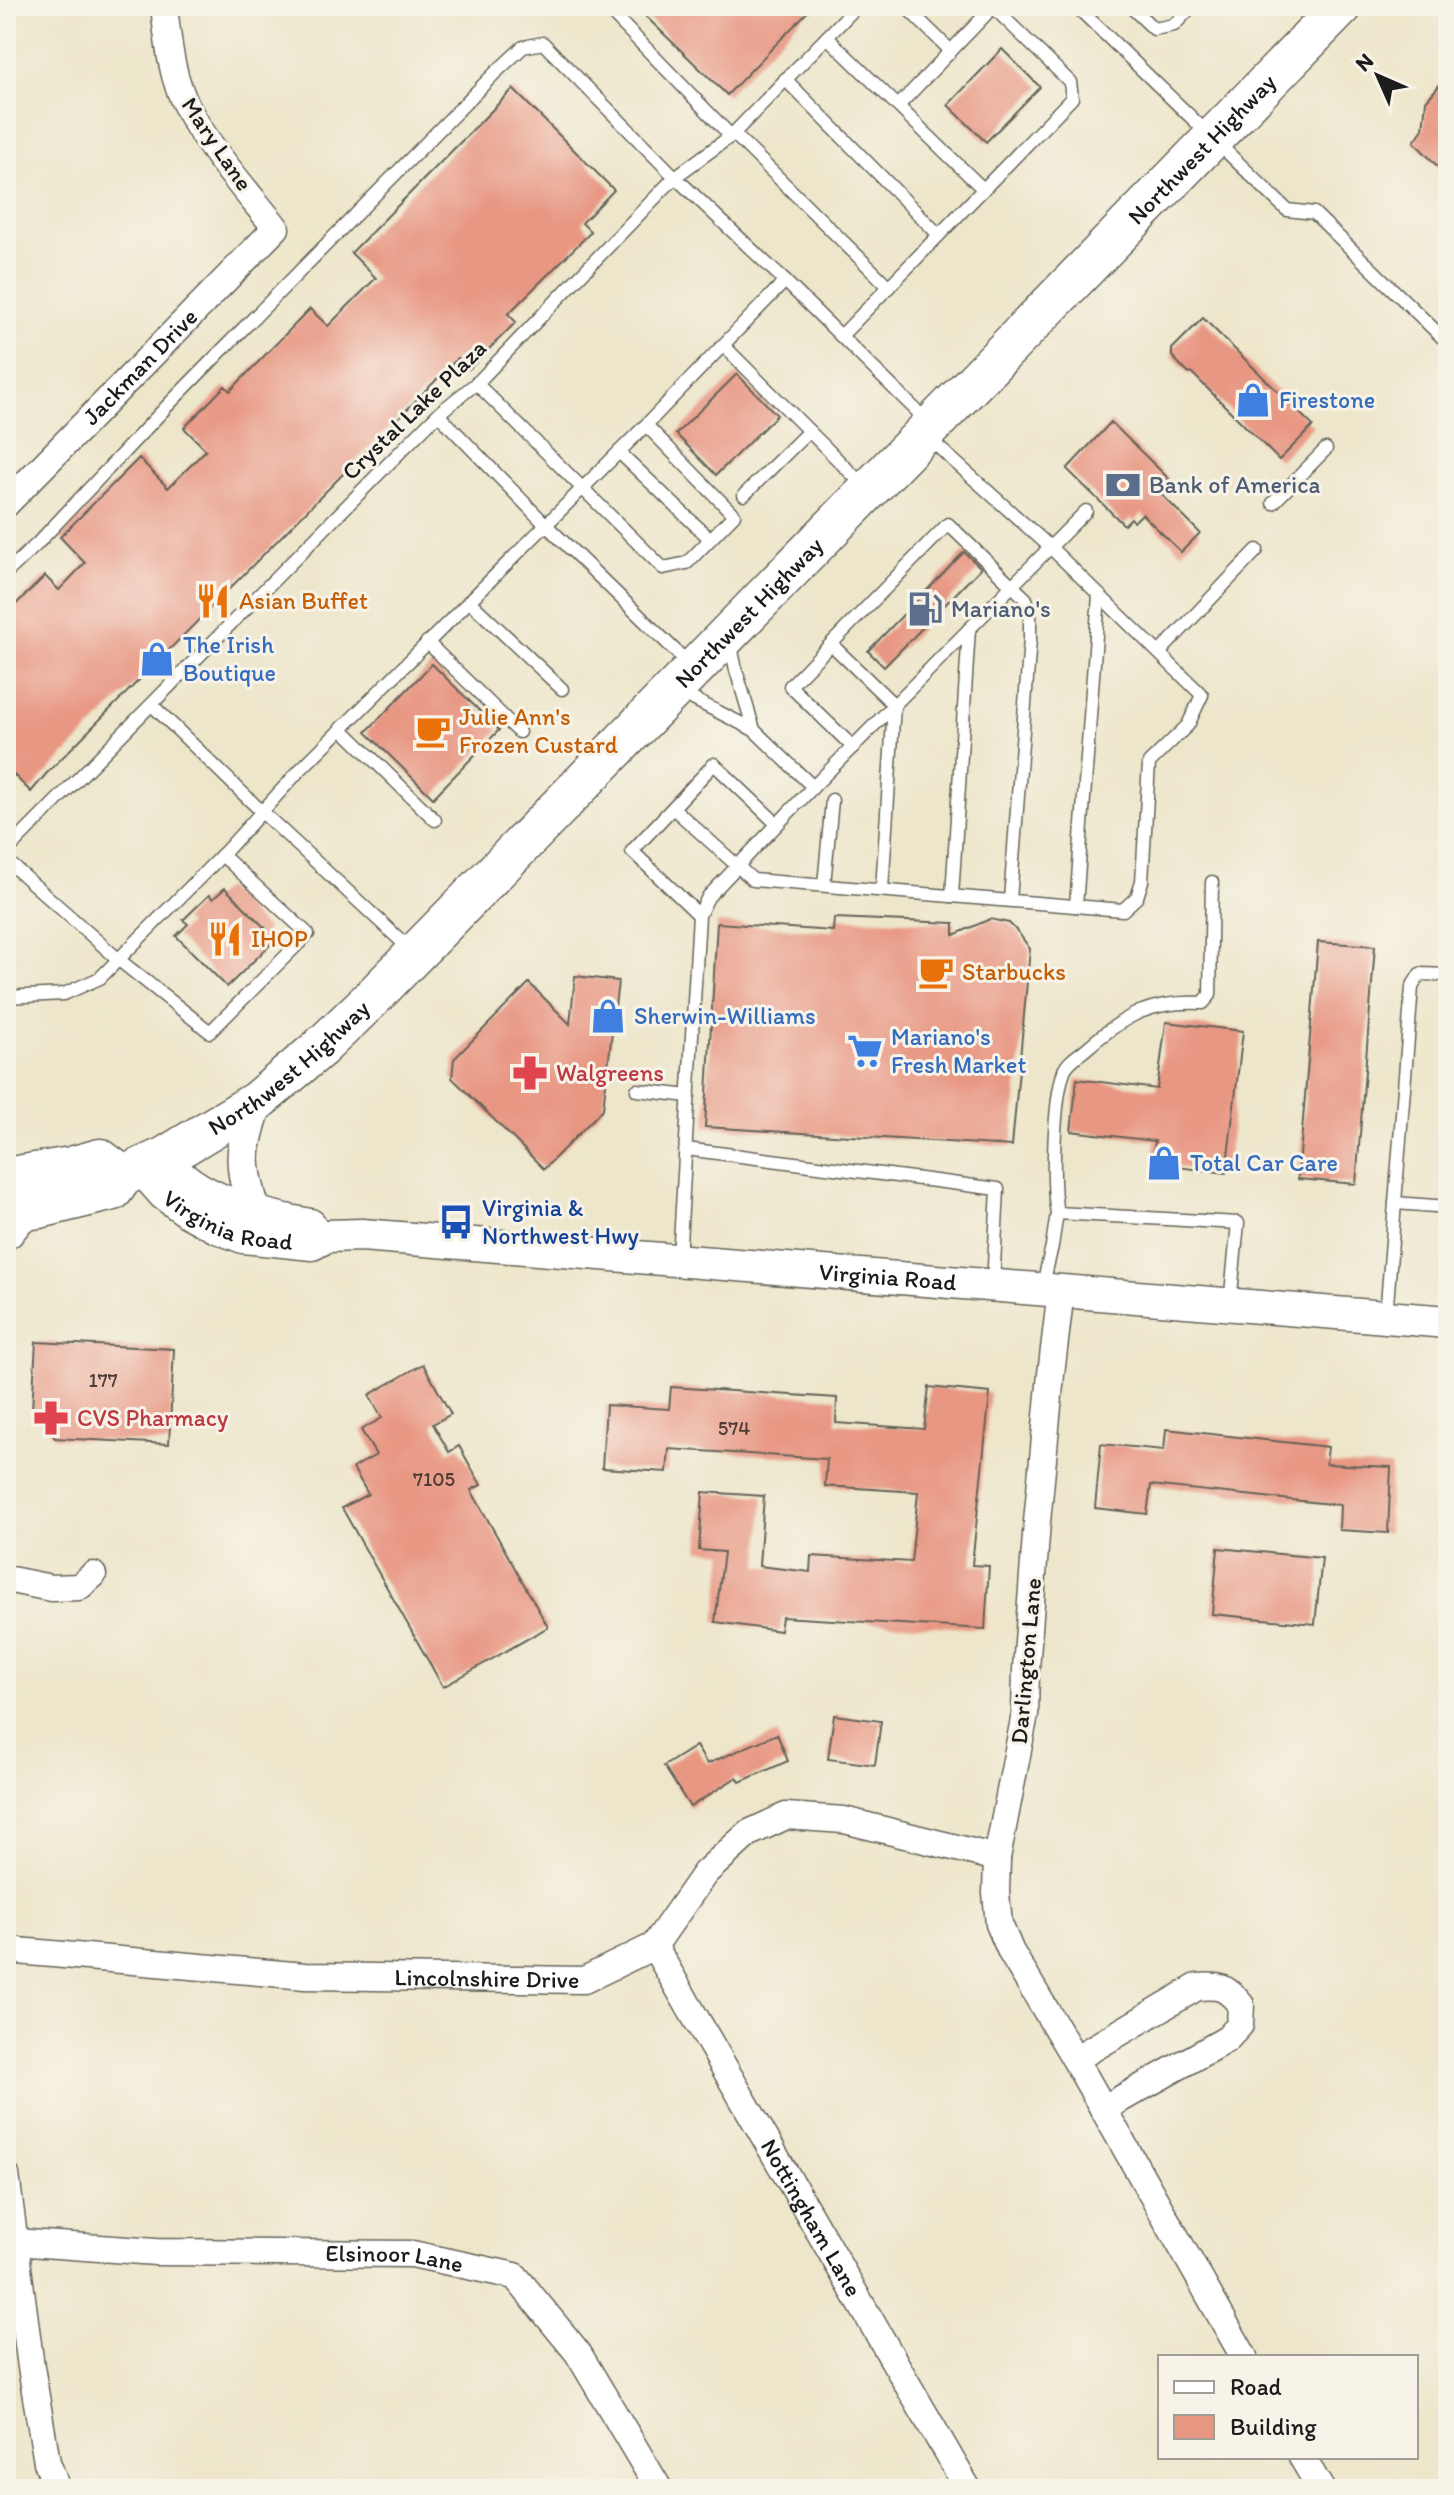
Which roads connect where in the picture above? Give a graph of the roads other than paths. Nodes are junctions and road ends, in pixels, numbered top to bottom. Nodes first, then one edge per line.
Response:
1 (164, 6) edge
2 (605, 6) edge
3 (857, 6) edge
4 (905, 6) edge
5 (1076, 6) edge
6 (1130, 6) edge
7 (1192, 6) edge
8 (1342, 6) edge
9 (992, 7) edge
10 (827, 37) junction
11 (951, 51) junction
12 (785, 79) junction
13 (898, 106) junction
14 (732, 134) junction
15 (1214, 138) junction
16 (675, 177) junction
17 (983, 189) junction
18 (276, 228) joint
19 (939, 235) junction
20 (785, 281) junction
21 (889, 287) junction
22 (841, 336) junction
23 (1448, 343) edge
24 (723, 345) junction
25 (476, 383) junction
26 (438, 414) junction
27 (646, 425) junction
28 (928, 430) junction
29 (809, 431) junction
30 (1326, 449) dead end
31 (619, 452) junction
32 (582, 489) junction
33 (869, 491) junction
34 (744, 495) dead end
35 (1273, 503) dead end
36 (6, 504) edge
37 (1086, 511) dead end
38 (546, 525) junction
39 (710, 539) junction
40 (1050, 547) junction
41 (1257, 550) dead end
42 (6, 573) edge
43 (1012, 586) junction
44 (1099, 595) junction
45 (469, 601) junction
46 (969, 629) junction
47 (729, 634) junction
48 (427, 642) junction
49 (831, 644) junction
50 (1159, 653) junction
51 (684, 680) junction
52 (562, 689) dead end
53 (152, 705) junction
54 (894, 705) junction
55 (341, 728) junction
56 (754, 730) junction
57 (519, 732) dead end
58 (853, 747) junction
59 (813, 787) junction
60 (832, 800) dead end
61 (673, 808) junction
62 (262, 812) junction
63 (435, 820) dead end
64 (777, 824) junction
65 (6, 852) edge
66 (222, 855) junction
67 (6, 860) edge
68 (736, 867) junction
69 (1212, 882) dead end
70 (824, 885) junction
71 (882, 890) junction
72 (952, 896) junction
73 (1010, 900) junction
74 (1076, 906) junction
75 (699, 915) junction
76 (415, 954) junction
77 (119, 960) junction
78 (1448, 975) edge
79 (6, 997) edge
80 (637, 1090) dead end
81 (689, 1096) junction
82 (257, 1101) junction
83 (686, 1149) junction
84 (143, 1167) junction
85 (6, 1178) edge
86 (1395, 1203) junction
87 (1448, 1207) edge
88 (23, 1211) edge
89 (255, 1213) junction
90 (1057, 1213) junction
91 (327, 1236) junction
92 (6, 1245) edge
93 (679, 1260) junction
94 (993, 1285) junction
95 (1052, 1290) junction
96 (1230, 1304) junction
97 (1386, 1317) junction
98 (1448, 1322) edge
99 (93, 1575) dead end
100 (6, 1579) edge
101 (997, 1858) junction
102 (654, 1946) junction
103 (6, 1950) edge
104 (1075, 2059) junction
105 (1103, 2109) junction
106 (6, 2175) edge
107 (15, 2242) junction
108 (1243, 2355) edge
109 (1303, 2459) edge
110 (57, 2489) edge
111 (659, 2489) edge
112 (968, 2489) edge
113 (1321, 2489) edge

1 - 18 street, Mary Lane
2 - 14 lane
3 - 10 lane, Crystal Lake Plaza
4 - 11 lane
5 - 15 lane
6 - 7 lane
8 - 15 main road, Northwest Highway
9 - 11 lane
9 - 17 lane
10 - 12 lane, Crystal Lake Plaza
10 - 13 lane
11 - 13 lane
12 - 14 lane, Crystal Lake Plaza
12 - 19 lane
13 - 17 lane
14 - 16 lane, Crystal Lake Plaza
14 - 21 lane
15 - 23 lane
15 - 28 main road, Northwest Highway
16 - 20 lane
16 - 25 lane, Crystal Lake Plaza
16 - 42 lane
17 - 19 lane
18 - 36 street, Jackman Drive
19 - 21 lane
20 - 22 lane
20 - 24 lane
21 - 22 lane
22 - 28 lane
24 - 27 lane
24 - 29 lane
25 - 26 lane, Crystal Lake Plaza
25 - 32 lane
26 - 38 lane
26 - 53 lane, Crystal Lake Plaza
27 - 31 lane
27 - 39 lane
28 - 33 main road, Northwest Highway
28 - 40 lane
29 - 33 lane
29 - 34 lane
30 - 35 lane
31 - 32 lane
31 - 39 lane
32 - 38 lane
32 - 39 lane
33 - 47 main road, Northwest Highway
37 - 40 lane
38 - 45 lane
38 - 51 lane
40 - 43 lane
40 - 44 lane
41 - 50 lane
43 - 46 lane
43 - 49 lane
43 - 73 lane
44 - 50 lane
44 - 74 lane
45 - 48 lane
45 - 52 lane
46 - 54 lane
46 - 72 lane
47 - 51 main road, Northwest Highway
47 - 56 lane
48 - 55 lane
48 - 57 lane
49 - 54 lane
49 - 58 lane
50 - 74 lane
51 - 56 lane
51 - 76 main road, Northwest Highway
53 - 62 lane
53 - 65 lane, Crystal Lake Plaza
54 - 58 lane
54 - 71 lane
55 - 62 lane
55 - 63 lane
56 - 59 lane
58 - 59 lane
59 - 64 lane
60 - 70 lane
61 - 64 lane
61 - 68 lane
61 - 75 lane
62 - 66 lane
62 - 76 lane
64 - 68 lane
66 - 77 lane
66 - 77 lane
67 - 77 lane
68 - 70 lane
68 - 75 lane
69 - 90 lane
70 - 71 lane
71 - 72 lane
72 - 73 lane
73 - 74 lane
75 - 81 lane
76 - 82 main road, Northwest Highway
77 - 79 lane
78 - 86 lane
80 - 81 lane
81 - 83 lane
82 - 84 main road, Northwest Highway
82 - 89 street
83 - 93 lane
83 - 94 lane
84 - 85 main road
84 - 88 main road, Northwest Highway
84 - 89 street, Virginia Road
84 - 91 street, Virginia Road
86 - 87 lane
86 - 97 lane
88 - 92 lane
89 - 91 street, Virginia Road
90 - 95 lane
90 - 96 lane
91 - 93 street, Virginia Road
93 - 94 street, Virginia Road
94 - 95 street, Virginia Road
95 - 96 street, Virginia Road
95 - 101 street, Darlington Lane
96 - 97 street, Virginia Road
97 - 98 street, Virginia Road
99 - 100 street
101 - 102 street, Lincolnshire Drive
101 - 104 street, Darlington Lane
102 - 103 street, Lincolnshire Drive
102 - 112 street, Nottingham Lane
104 - 105 street, Darlington Lane
104 - 105 street
105 - 108 street, Darlington Lane
106 - 107 street
107 - 110 street
107 - 111 street, Elsinoor Lane
109 - 113 street

